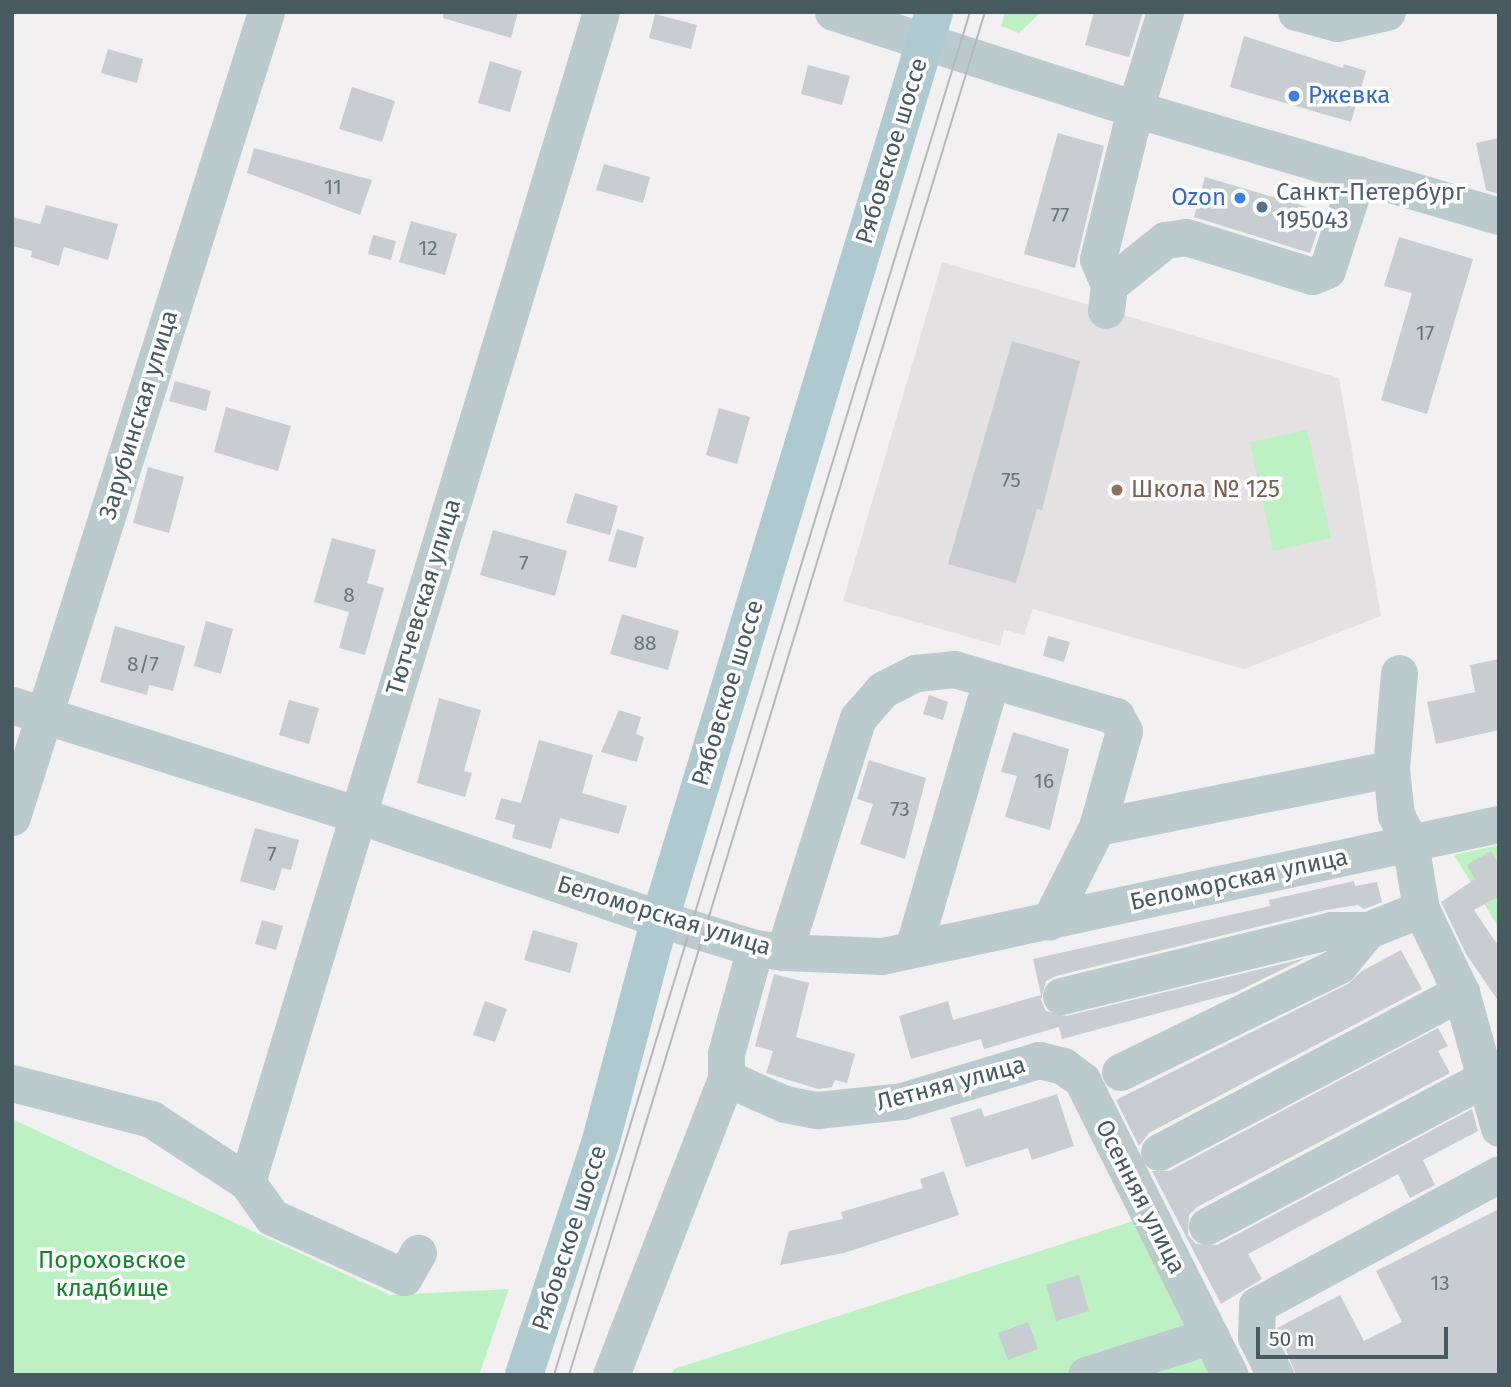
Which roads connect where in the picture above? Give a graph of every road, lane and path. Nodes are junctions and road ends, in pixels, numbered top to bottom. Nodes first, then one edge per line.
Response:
1 (265, 12) edge
2 (601, 12) edge
3 (834, 12) edge
4 (1165, 12) edge
5 (1296, 12) edge
6 (1387, 12) edge
7 (1338, 18) edge
8 (929, 26) edge
9 (1135, 109) junction
10 (1358, 174) junction
11 (1499, 216) edge
12 (1399, 673) dead end
13 (991, 680) junction
14 (29, 709) edge
15 (1391, 769) junction
16 (358, 815) junction
17 (12, 817) edge
18 (1499, 824) edge
19 (1097, 827) junction
20 (1410, 842) junction
21 (1421, 909) junction
22 (660, 919) junction
23 (1049, 922) junction
24 (1368, 930) junction
25 (914, 949) junction
26 (769, 950) junction
27 (1461, 992) junction
28 (1061, 996) dead end
29 (1063, 1066) joint
30 (1121, 1072) dead end
31 (1491, 1075) edge
32 (726, 1078) junction
33 (12, 1083) edge
34 (1499, 1128) edge
35 (1159, 1152) dead end
36 (1499, 1174) edge
37 (247, 1182) junction
38 (1207, 1226) dead end
39 (418, 1253) dead end
40 (1210, 1336) junction
41 (524, 1375) edge
42 (611, 1375) edge
43 (1086, 1375) edge
44 (1230, 1375) edge
45 (1275, 1375) edge

1 - 14 street, Зарубинская улица
2 - 16 street, Тютчевская улица
3 - 8 street
4 - 9 street
5 - 7 street
6 - 7 street
8 - 9 street
8 - 22 main road, Рябовское шоссе
9 - 10 street
9 - 10 street
10 - 11 street
12 - 15 street
13 - 19 street
13 - 25 street
13 - 26 street
14 - 16 street, Беломорская улица
14 - 17 street, Зарубинская улица
15 - 19 street
15 - 20 street
16 - 22 street, Беломорская улица
16 - 37 street, Тютчевская улица
18 - 20 street, Беломорская улица
19 - 23 street
20 - 21 street
20 - 23 street, Беломорская улица
21 - 24 street
21 - 27 street
22 - 26 street, Беломорская улица
22 - 41 main road, Рябовское шоссе
23 - 25 street, Беломорская улица
24 - 28 street
24 - 30 street
25 - 26 street, Беломорская улица
26 - 32 street
27 - 31 street
27 - 35 street
29 - 32 street, Летняя улица
29 - 40 street, Осенняя улица
31 - 34 street
31 - 38 street
32 - 42 street
33 - 37 street
36 - 45 street
37 - 39 street
40 - 43 street
40 - 44 street, Осенняя улица

